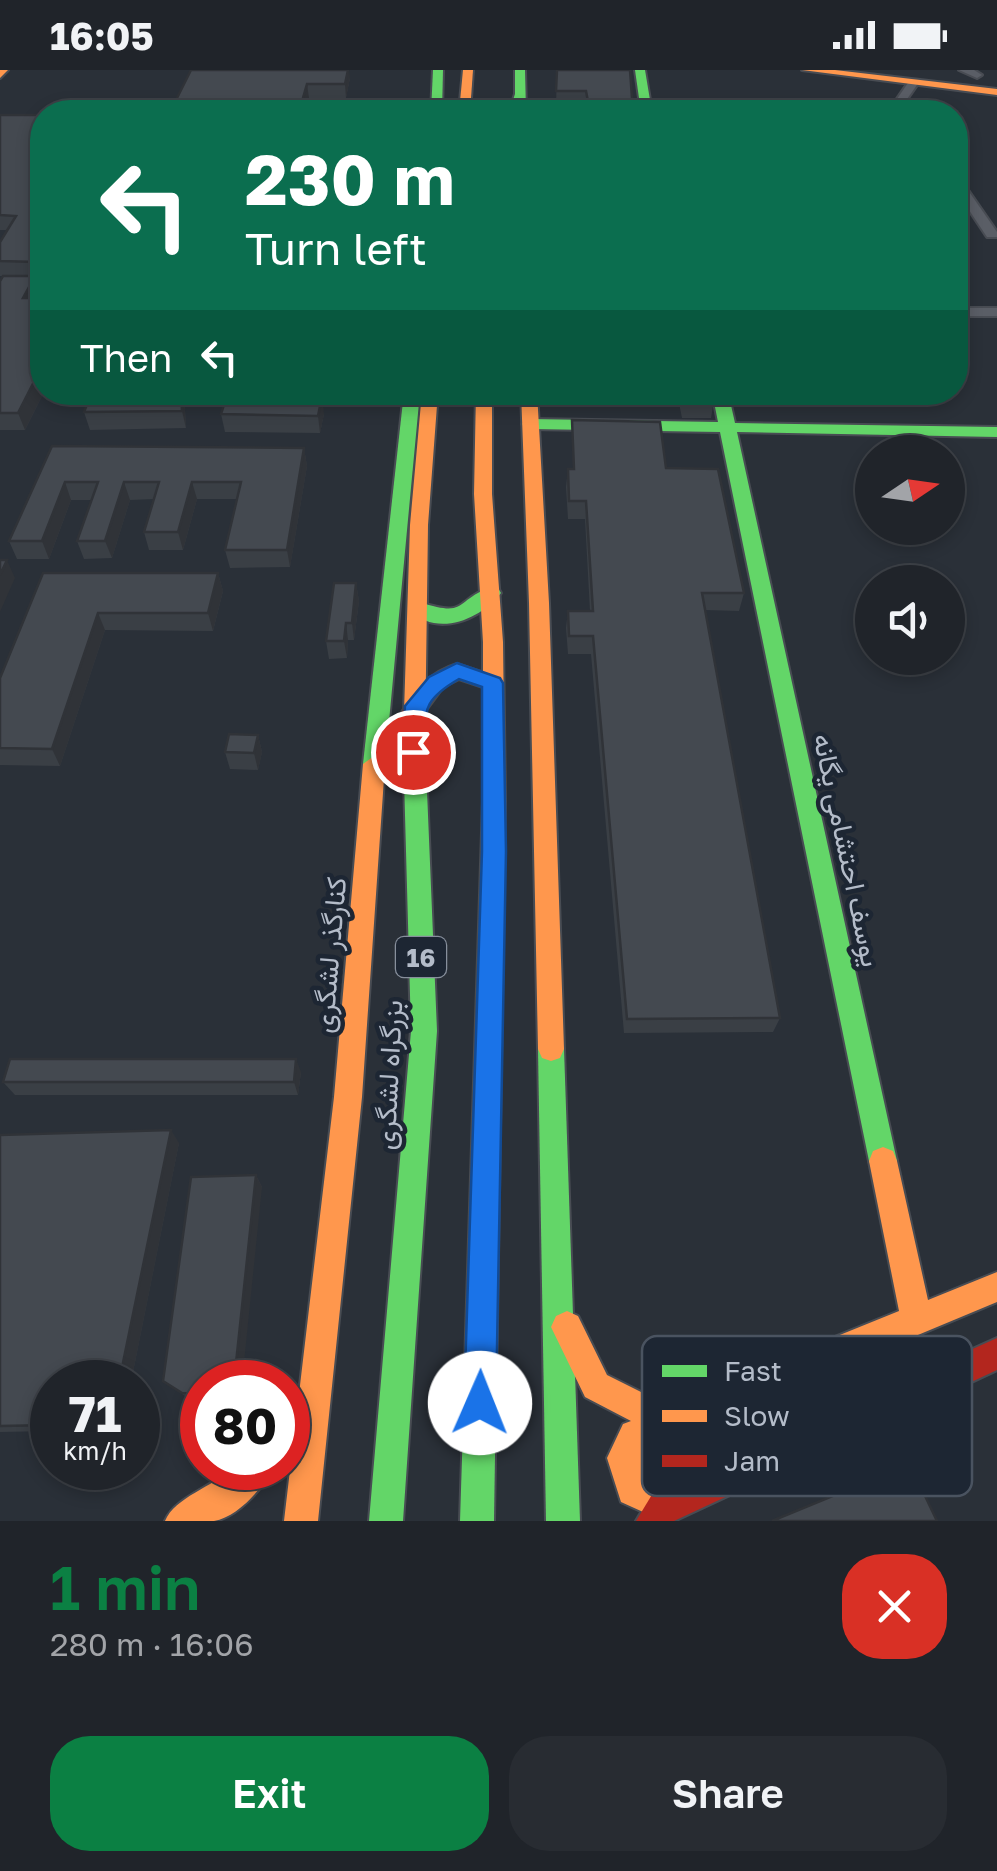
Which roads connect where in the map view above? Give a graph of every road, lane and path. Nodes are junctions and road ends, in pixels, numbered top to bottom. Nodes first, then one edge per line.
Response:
1 (441, 70) edge
2 (468, 70) edge
3 (520, 70) edge
4 (640, 70) edge
5 (807, 70) edge
6 (875, 70) edge
7 (939, 70) edge
8 (984, 76) edge
9 (914, 82) junction
10 (997, 92) edge
11 (438, 100) edge
12 (466, 100) edge
13 (519, 100) edge
14 (644, 100) edge
15 (901, 100) edge
16 (968, 200) edge
17 (977, 213) junction
18 (997, 213) edge
19 (992, 234) dead end
20 (968, 312) edge
21 (997, 312) edge
22 (411, 405) edge
23 (429, 405) edge
24 (484, 405) edge
25 (530, 405) edge
26 (723, 405) edge
27 (530, 424) junction
28 (729, 430) junction
29 (997, 432) edge
30 (491, 592) junction
31 (419, 609) junction
32 (492, 683) junction
33 (413, 712) junction
34 (997, 1287) edge
35 (556, 1304) junction
36 (917, 1321) junction
37 (880, 1336) edge
38 (997, 1354) edge
39 (972, 1366) edge
40 (642, 1410) edge
41 (311, 1411) joint
42 (642, 1433) edge
43 (234, 1490) edge
44 (695, 1496) edge
45 (659, 1513) edge
46 (182, 1521) edge
47 (301, 1521) edge
48 (386, 1521) edge
49 (477, 1521) edge
50 (563, 1521) edge

1 - 11 main road
2 - 12 main road
3 - 13 main road
4 - 14 main road
5 - 9 main road
6 - 8 main road
7 - 8 main road
9 - 10 main road
9 - 15 street
16 - 17 street
17 - 18 street
17 - 19 street
20 - 21 street
22 - 41 main road, کنارگذر لشگری
23 - 31 main road, بزرگراه لشگری / 16
24 - 30 main road
25 - 27 main road
26 - 28 main road, یوسف احتشامی یگانه
27 - 28 main road
27 - 35 main road
28 - 29 main road
28 - 36 main road, یوسف احتشامی یگانه
30 - 31 main road
30 - 32 main road
31 - 33 main road, بزرگراه لشگری / 16
32 - 33 main road
32 - 49 main road
33 - 48 main road, بزرگراه لشگری / 16
34 - 36 main road
35 - 40 main road
35 - 50 main road
36 - 37 main road
38 - 39 main road
41 - 47 main road, کنارگذر لشگری
42 - 45 main road
43 - 46 main road
44 - 45 main road

